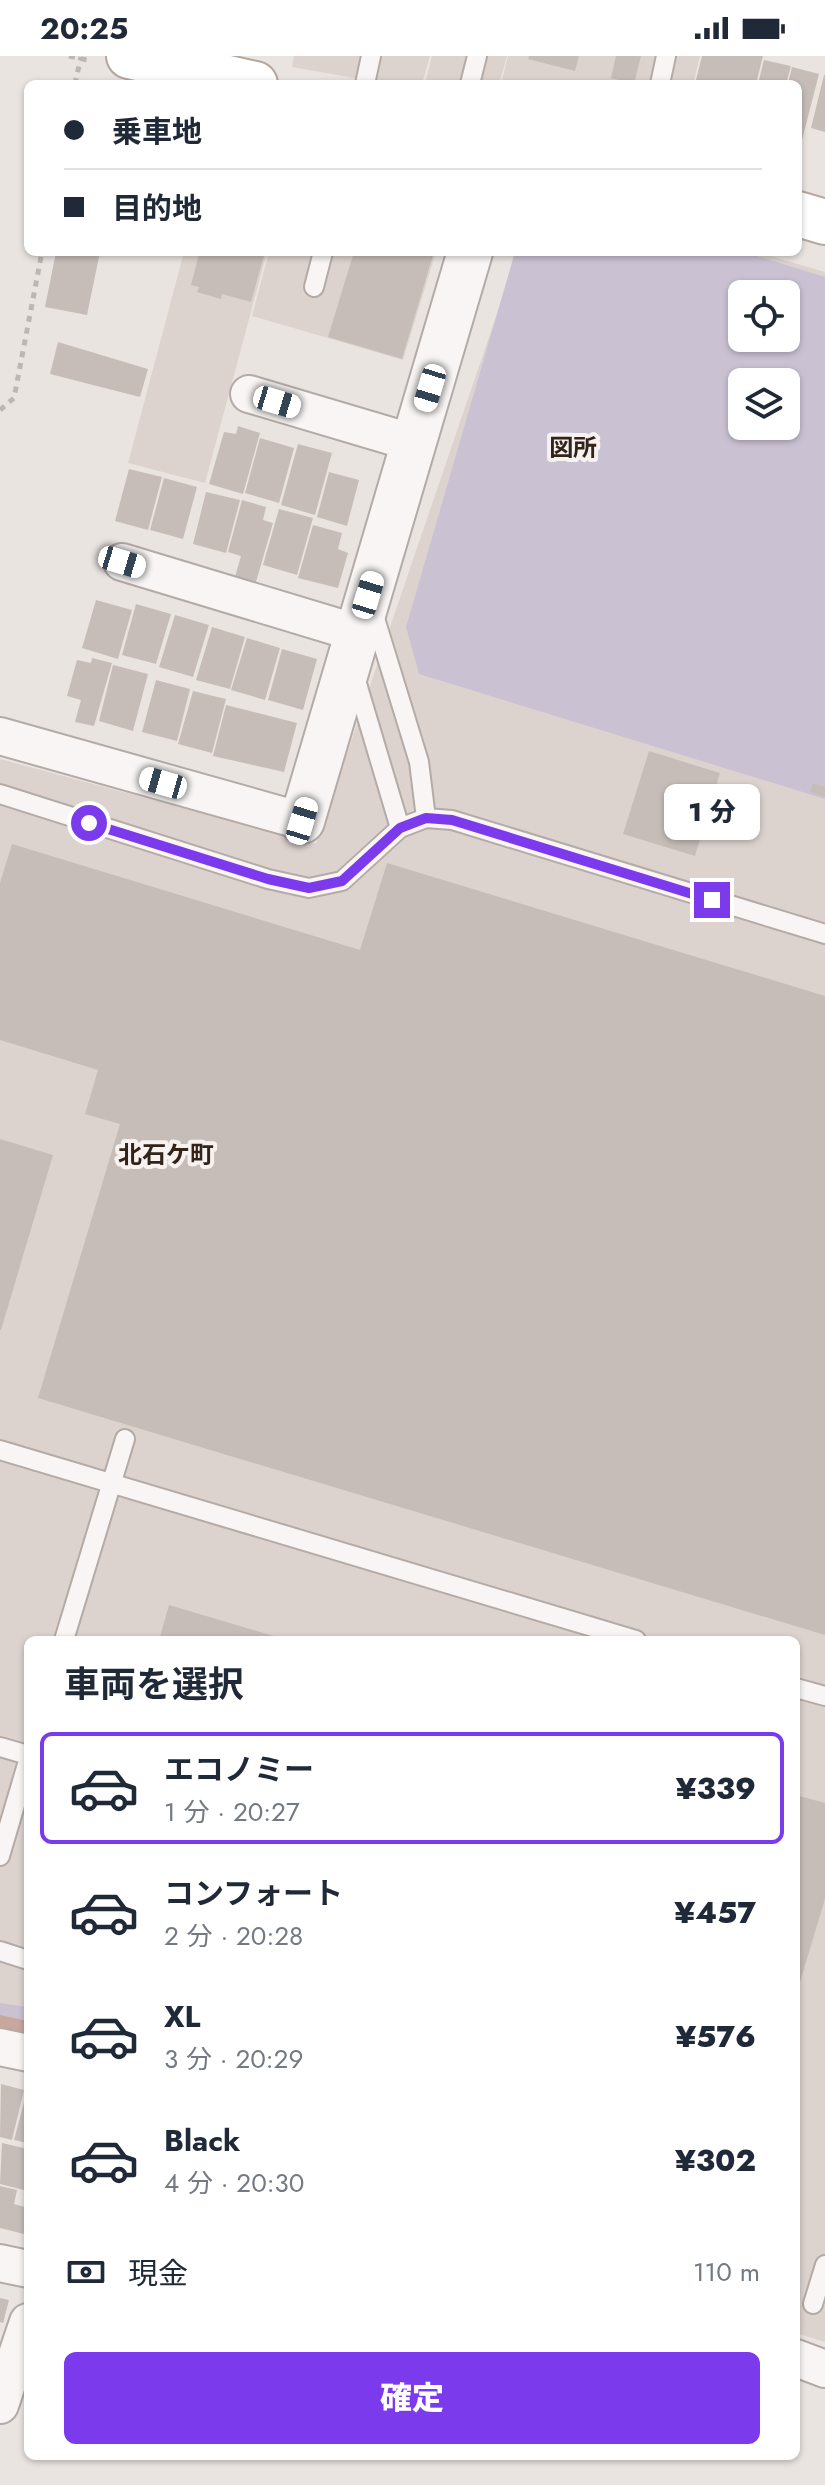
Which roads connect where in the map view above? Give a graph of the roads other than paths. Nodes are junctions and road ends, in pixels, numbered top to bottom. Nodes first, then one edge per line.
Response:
1 (129, 56) edge
2 (371, 56) edge
3 (477, 56) edge
4 (666, 56) edge
5 (237, 80) edge
6 (366, 80) edge
7 (471, 80) edge
8 (661, 80) edge
9 (802, 215) edge
10 (825, 222) edge
11 (322, 256) edge
12 (469, 256) edge
13 (314, 287) dead end
14 (249, 394) dead end
15 (414, 443) junction
16 (122, 562) dead end
17 (358, 629) junction
18 (0, 736) edge
19 (0, 794) edge
20 (426, 818) junction
21 (302, 821) joint
22 (400, 828) junction
23 (825, 934) edge
24 (125, 1439) dead end
25 (0, 1450) edge
26 (111, 1484) junction
27 (65, 1636) edge
28 (623, 1636) edge
29 (800, 1689) edge
30 (825, 1696) edge
31 (0, 1747) edge
32 (24, 1756) edge
33 (24, 1772) edge
34 (0, 1856) edge
35 (0, 1951) edge
36 (24, 1959) edge
37 (0, 2047) edge
38 (24, 2052) edge
39 (0, 2263) edge
40 (825, 2265) edge
41 (24, 2268) edge
42 (811, 2303) edge
43 (24, 2334) edge
44 (800, 2360) edge
45 (825, 2369) edge
46 (0, 2405) edge

1 - 5 main road
2 - 6 lane
3 - 7 lane
4 - 8 lane
9 - 10 main road
11 - 13 lane
12 - 15 street
14 - 15 street
15 - 17 street
16 - 17 street
17 - 20 lane
17 - 21 street
17 - 22 lane
18 - 21 street
19 - 22 lane
20 - 22 lane
20 - 23 lane
24 - 26 lane
25 - 26 lane
26 - 27 lane
26 - 28 lane
29 - 30 lane
31 - 32 lane
33 - 34 lane
35 - 36 lane
37 - 38 street
39 - 41 street
40 - 42 lane
43 - 46 street
44 - 45 street

